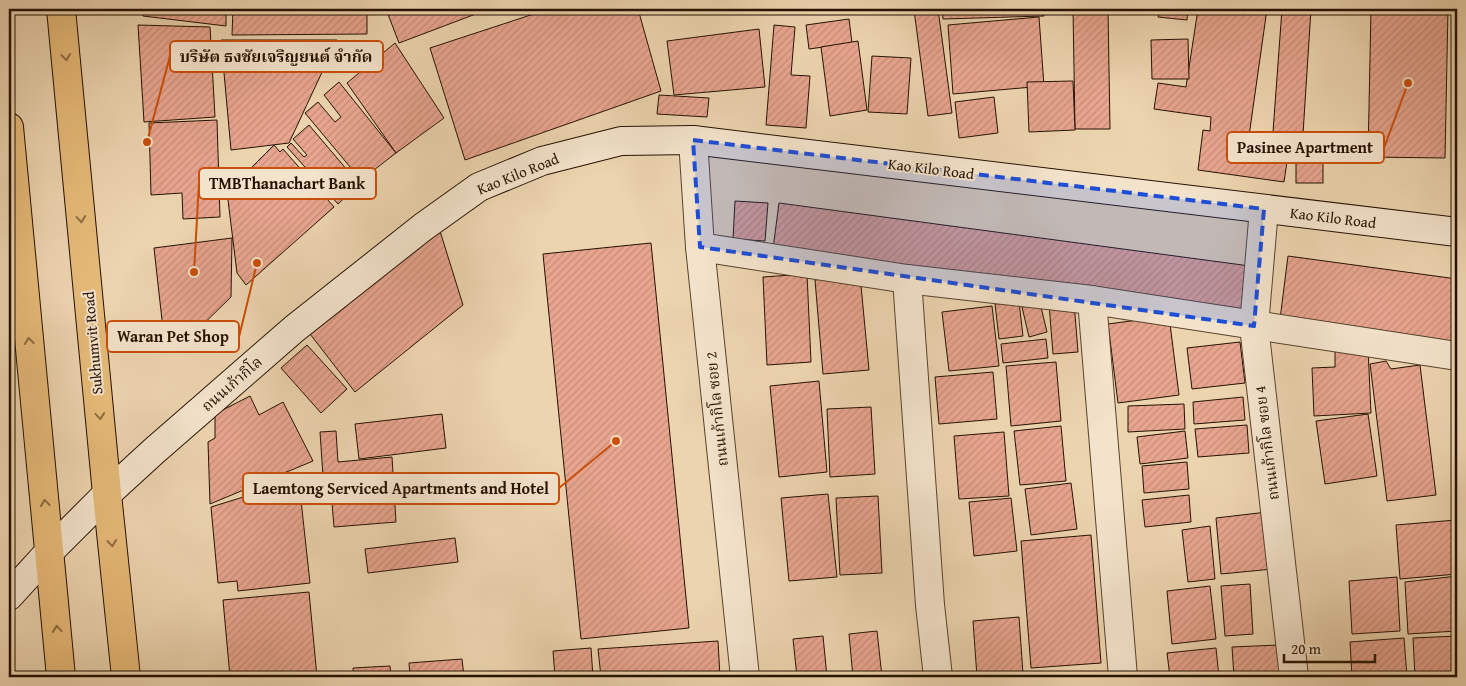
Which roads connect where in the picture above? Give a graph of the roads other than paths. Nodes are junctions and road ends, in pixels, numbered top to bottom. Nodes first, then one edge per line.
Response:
1 (61, 9) edge
2 (9, 127) edge
3 (693, 140) junction
4 (1264, 210) junction
5 (1457, 232) edge
6 (700, 247) junction
7 (907, 279) junction
8 (1092, 300) junction
9 (1254, 326) junction
10 (1457, 358) edge
11 (107, 494) junction
12 (50, 551) junction
13 (9, 596) edge
14 (62, 677) edge
15 (126, 677) edge
16 (745, 677) edge
17 (938, 677) edge
18 (1123, 677) edge
19 (1294, 677) edge

1 -> 11 highway, Sukhumvit Road
12 -> 2 highway
3 - 4 street, Kao Kilo Road
3 - 6 street, ถนนเก้ากิโล ซอย 2
3 - 11 street, ถนนเก้ากิโล
4 - 5 street, Kao Kilo Road
4 - 9 street, ถนนเก้ากิโล ซอย 4
6 - 7 street
6 - 16 street, ถนนเก้ากิโล ซอย 2
7 - 8 street
7 - 17 street
8 - 9 street
8 - 18 street
9 - 10 street
9 - 19 street, ถนนเก้ากิโล ซอย 4
11 - 12 street, ถนนเก้ากิโล
11 -> 15 highway, Sukhumvit Road
12 - 13 street, ถนนเก้ากิโล
14 -> 12 highway

